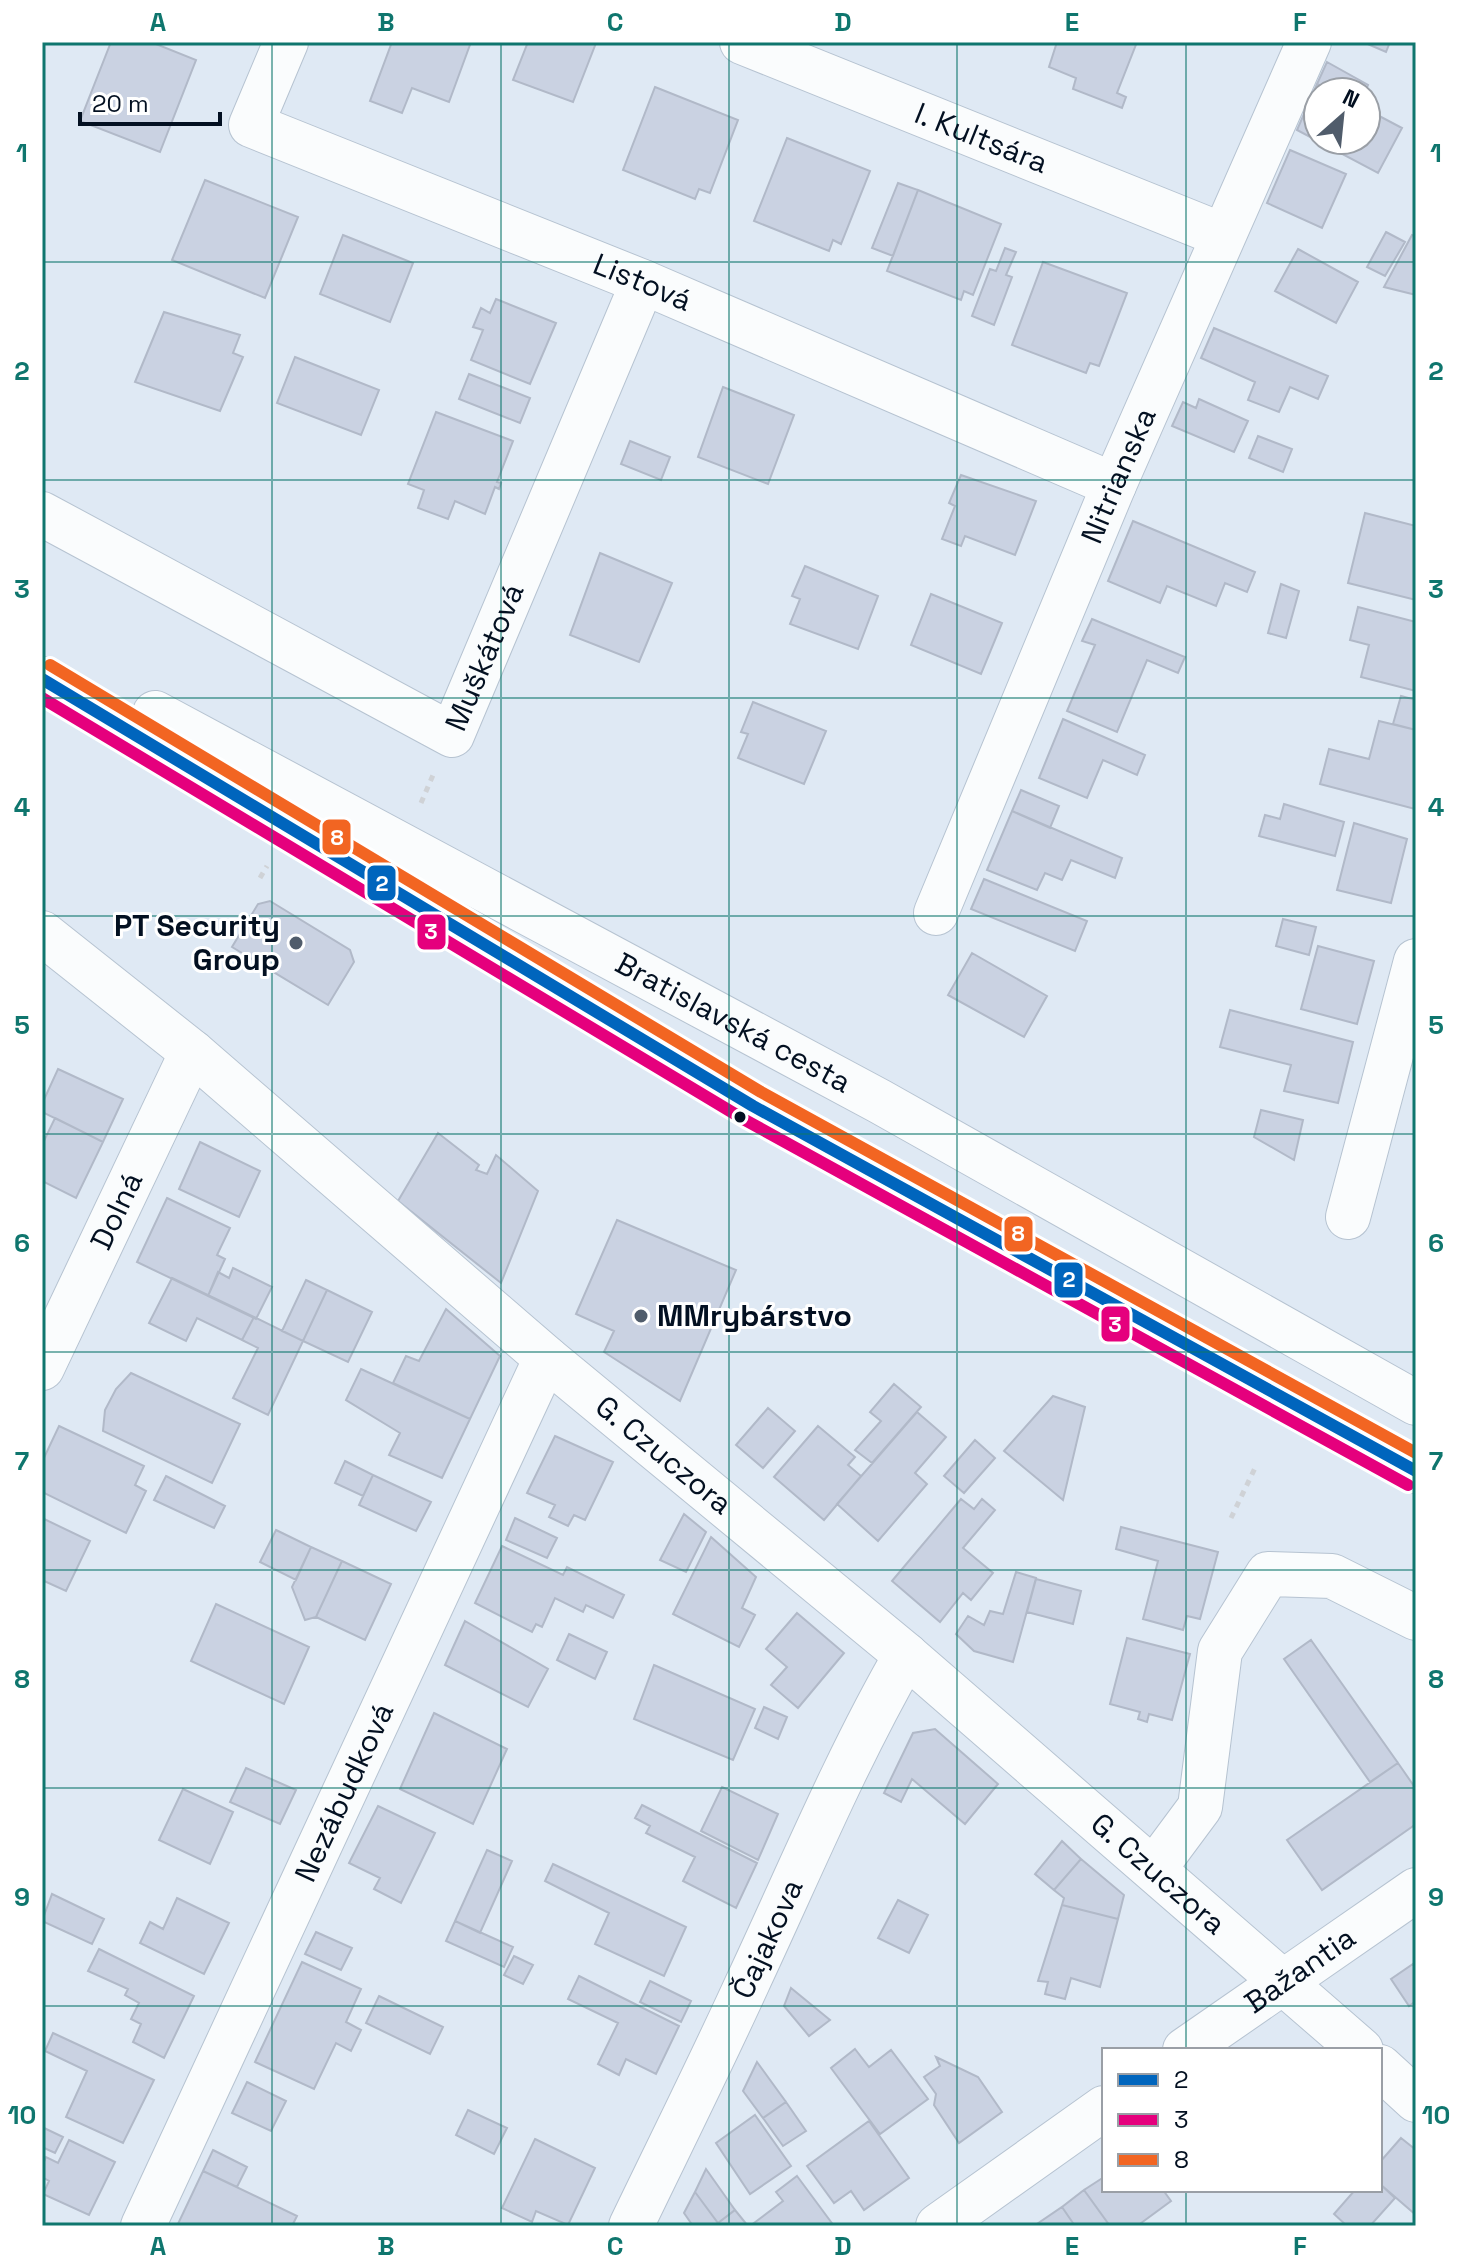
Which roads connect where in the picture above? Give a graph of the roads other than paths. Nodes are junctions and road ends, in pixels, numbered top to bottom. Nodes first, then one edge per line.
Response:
1 (286, 42) edge
2 (742, 42) edge
3 (1309, 42) edge
4 (1222, 235) junction
5 (643, 282) junction
6 (1114, 485) junction
7 (42, 514) edge
8 (42, 654) edge
9 (42, 679) edge
10 (936, 913) dead end
11 (42, 933) edge
12 (1416, 961) edge
13 (192, 1052) junction
14 (1348, 1217) dead end
15 (546, 1358) junction
16 (42, 1368) edge
17 (1416, 1403) edge
18 (1416, 1471) edge
19 (1416, 1618) edge
20 (906, 1655) junction
21 (1154, 1869) junction
22 (1416, 1890) edge
23 (1284, 1980) junction
24 (1188, 2048) edge
25 (1359, 2048) edge
26 (1382, 2069) edge
27 (1416, 2100) edge
28 (1102, 2109) edge
29 (143, 2226) edge
30 (631, 2226) edge
31 (938, 2226) edge

1 - 5 street, Listová
2 - 4 street, I. Kultsára
3 - 4 street, Nitrianska
4 - 6 street, Nitrianska
5 - 6 street, Listová
5 - 7 street, Muškátová
6 - 10 street, Nitrianska
8 - 17 street, Bratislavská cesta
9 - 18 street, Bratislavská cesta
11 - 13 street, G. Czuczora
12 - 14 street
13 - 15 street, G. Czuczora
13 - 16 street, Dolná
15 - 20 street, G. Czuczora
15 - 29 street, Nezábudková
19 - 21 street
20 - 21 street, G. Czuczora
20 - 30 street, Čajakova
21 - 23 street, G. Czuczora
22 - 23 street, Bažantia
23 - 24 street, Bažantia
23 - 25 street, G. Czuczora
26 - 27 street
28 - 31 street

